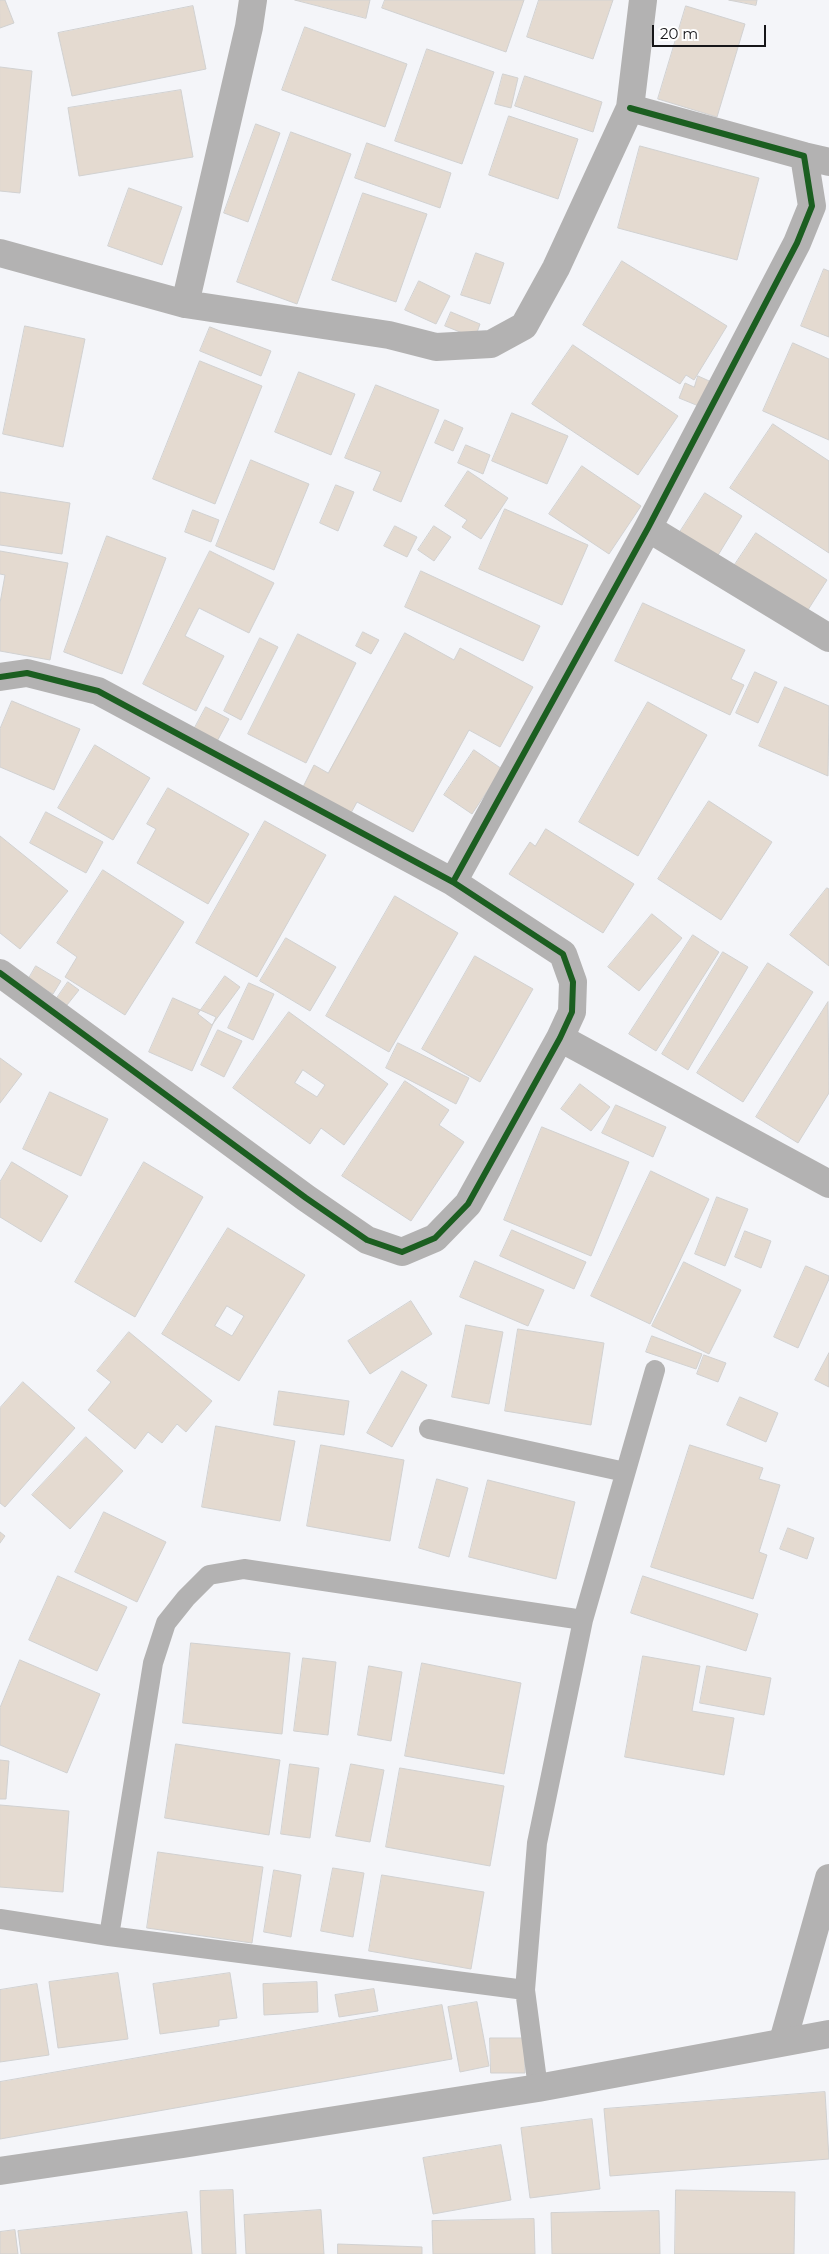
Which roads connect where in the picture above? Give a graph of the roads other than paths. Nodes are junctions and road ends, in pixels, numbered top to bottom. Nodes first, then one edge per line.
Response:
1 (253, 0) edge
2 (643, 0) edge
3 (630, 108) junction
4 (816, 159) edge
5 (0, 253) edge
6 (185, 304) junction
7 (648, 528) junction
8 (829, 638) edge
9 (0, 678) edge
10 (453, 882) junction
11 (0, 973) edge
12 (560, 1038) junction
13 (829, 1184) edge
14 (655, 1370) dead end
15 (429, 1429) dead end
16 (625, 1472) junction
17 (583, 1620) junction
18 (829, 1878) edge
19 (0, 1919) edge
20 (109, 1936) junction
21 (525, 1990) junction
22 (829, 2034) edge
23 (783, 2041) junction
24 (538, 2088) junction
25 (0, 2171) edge

1 - 6 street
2 - 3 street
3 - 4 street
3 - 6 street
4 - 7 street
5 - 6 street
7 - 8 street
7 - 10 street
9 - 10 street
10 - 12 street
11 - 12 street
12 - 13 street
14 - 16 lane
15 - 16 lane
16 - 17 lane
17 - 20 lane
17 - 21 lane
18 - 23 street
19 - 20 lane
20 - 21 lane
21 - 24 lane
22 - 23 street
23 - 24 street
24 - 25 street

